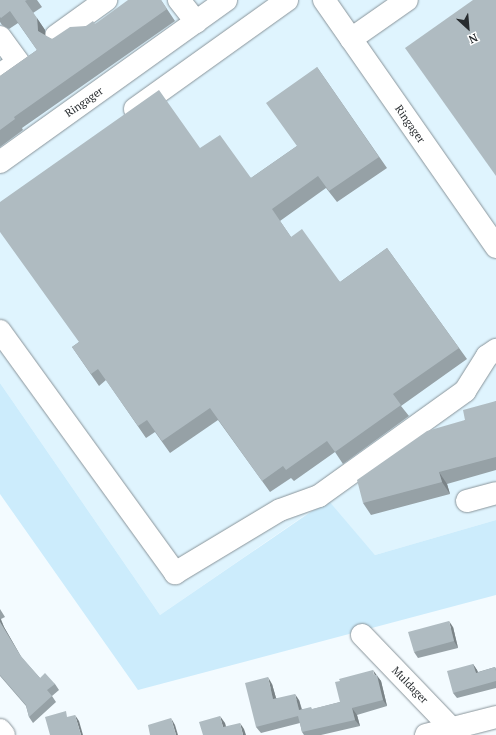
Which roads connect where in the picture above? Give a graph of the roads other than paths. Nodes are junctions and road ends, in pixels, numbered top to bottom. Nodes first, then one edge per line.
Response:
1 (106, 0) edge
2 (179, 0) edge
3 (226, 0) edge
4 (287, 0) edge
5 (324, 0) edge
6 (407, 0) edge
7 (196, 22) junction
8 (56, 36) edge
9 (0, 37) edge
10 (351, 39) junction
11 (0, 74) edge
12 (117, 122) edge
13 (0, 162) edge
14 (496, 247) edge
15 (0, 331) edge
16 (496, 350) edge
17 (496, 493) edge
18 (468, 501) dead end
19 (362, 635) dead end
20 (496, 717) edge
21 (0, 730) edge
22 (455, 732) edge
23 (4, 735) edge
24 (426, 735) edge

1 - 8 street
2 - 7 street
3 - 7 street, Ringager
4 - 12 street
5 - 10 street, Ringager
6 - 10 street
7 - 13 street, Ringager
9 - 11 street
10 - 14 street, Ringager
15 - 16 street
17 - 18 street
19 - 22 street, Muldager
20 - 22 street
21 - 23 street
22 - 24 street

